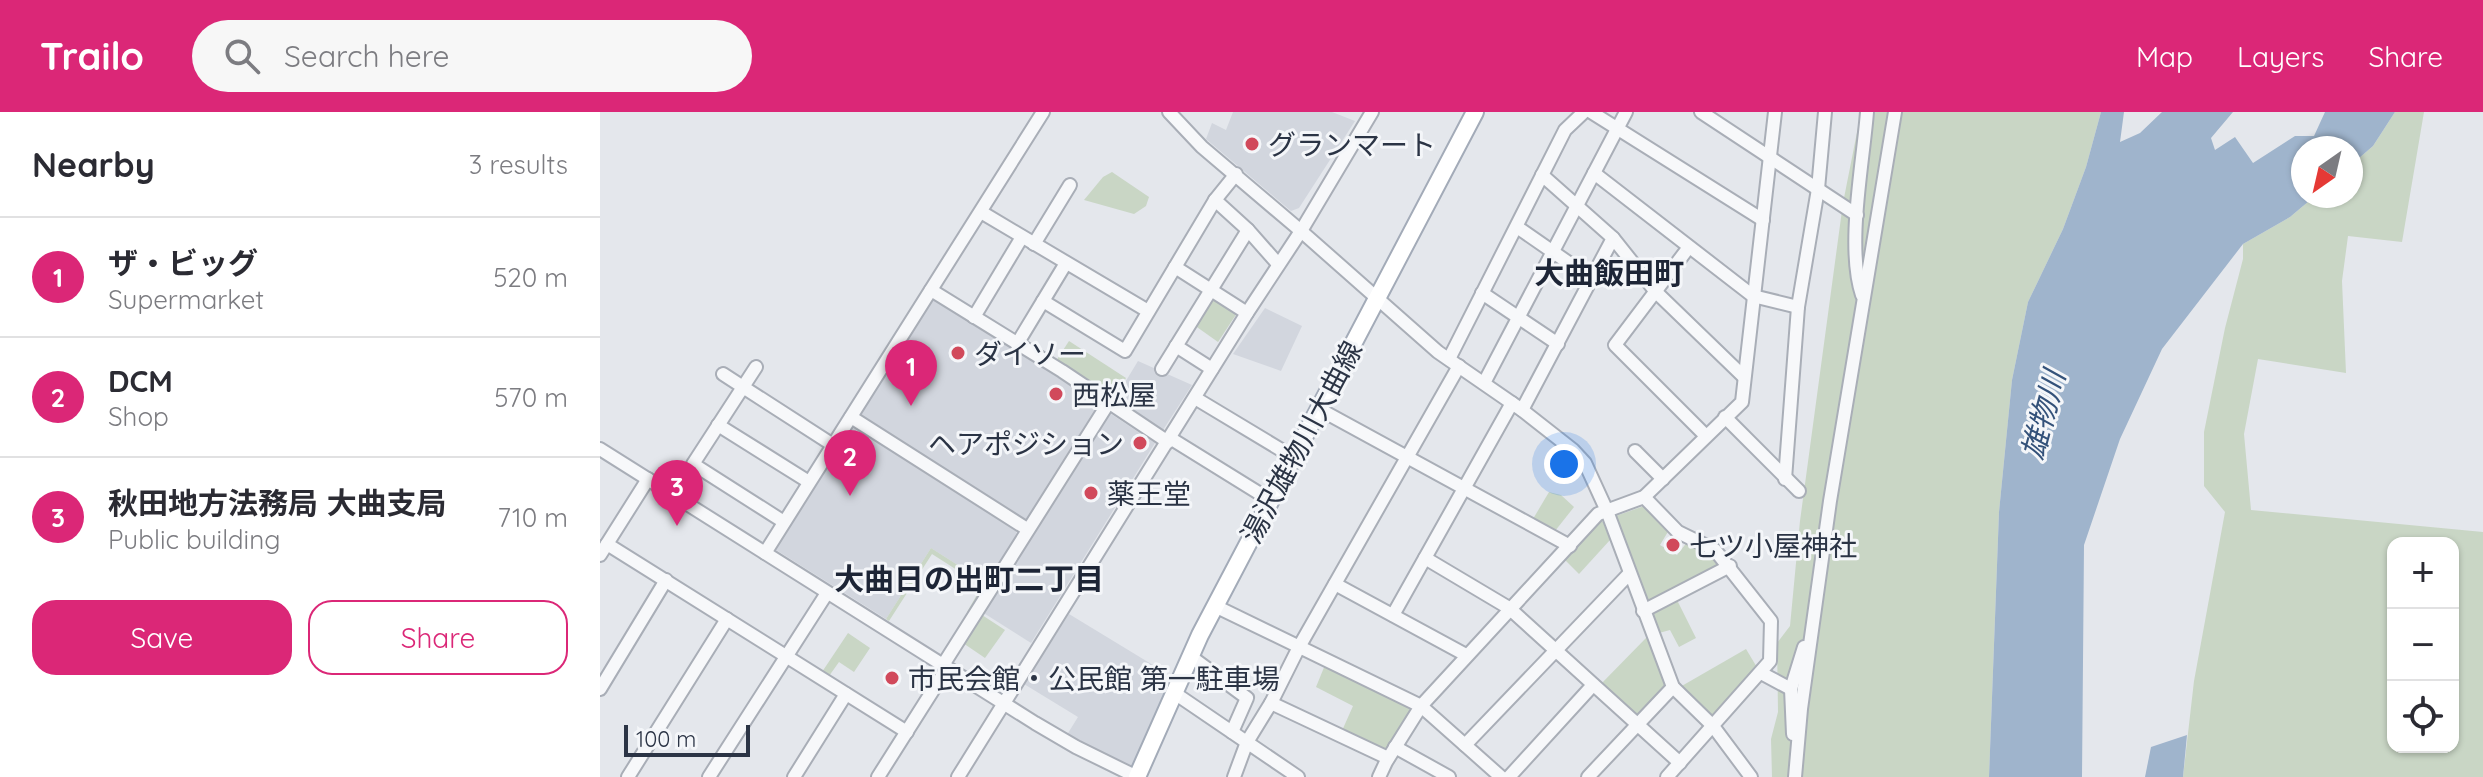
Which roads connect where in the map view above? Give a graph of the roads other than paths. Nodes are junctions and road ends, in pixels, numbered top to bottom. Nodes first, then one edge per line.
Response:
1 (1043, 112) edge
2 (1169, 112) edge
3 (1372, 112) edge
4 (1475, 112) edge
5 (1584, 112) edge
6 (1591, 112) edge
7 (1626, 112) edge
8 (1701, 112) edge
9 (1729, 112) edge
10 (1775, 112) edge
11 (1825, 112) edge
12 (1867, 112) edge
13 (1895, 112) edge
14 (1617, 128) junction
15 (1727, 129) junction
16 (1770, 158) junction
17 (1594, 173) junction
18 (1236, 174) junction
19 (1542, 175) junction
20 (1070, 185) dead end
21 (1881, 188) junction
22 (1818, 189) junction
23 (1215, 200) junction
24 (1577, 207) junction
25 (981, 212) junction
26 (1857, 215) junction
27 (1763, 220) junction
28 (1517, 227) junction
29 (1248, 230) junction
30 (1301, 231) junction
31 (1613, 238) junction
32 (1028, 240) junction
33 (1689, 247) junction
34 (1554, 252) junction
35 (1066, 263) junction
36 (1278, 264) junction
37 (1175, 267) junction
38 (1592, 279) junction
39 (1211, 289) junction
40 (931, 290) junction
41 (1656, 292) junction
42 (1482, 293) junction
43 (1753, 296) junction
44 (1863, 298) junction
45 (1377, 299) junction
46 (1043, 301) junction
47 (1798, 307) junction
48 (1148, 311) junction
49 (1247, 313) junction
50 (974, 317) junction
51 (1519, 317) junction
52 (1017, 344) junction
53 (1558, 344) junction
54 (1176, 346) junction
55 (1454, 362) junction
56 (756, 367) dead end
57 (1162, 369) dead end
58 (1212, 369) junction
59 (723, 374) dead end
60 (1744, 377) junction
61 (1484, 383) junction
62 (743, 387) junction
63 (1195, 398) junction
64 (1109, 402) junction
65 (1517, 407) junction
66 (1319, 409) junction
67 (851, 417) junction
68 (1725, 417) junction
69 (718, 425) junction
70 (1706, 436) junction
71 (1169, 440) junction
72 (833, 445) junction
73 (600, 449) edge
74 (1635, 451) dead end
75 (1406, 456) junction
76 (1293, 457) junction
77 (648, 479) junction
78 (1663, 479) junction
79 (1785, 479) junction
80 (809, 482) junction
81 (1464, 488) junction
82 (1799, 491) dead end
83 (1644, 497) junction
84 (1270, 500) junction
85 (1607, 511) junction
86 (784, 522) junction
87 (1027, 529) junction
88 (1570, 546) junction
89 (604, 549) edge
90 (765, 553) junction
91 (1425, 558) junction
92 (1730, 566) junction
93 (1629, 574) junction
94 (666, 580) junction
95 (1335, 584) junction
96 (827, 593) junction
97 (1215, 606) junction
98 (1509, 608) junction
99 (1643, 611) junction
100 (1393, 615) junction
101 (727, 619) junction
102 (1811, 634) junction
103 (1299, 647) junction
104 (1555, 650) junction
105 (1466, 655) junction
106 (786, 656) junction
107 (1190, 656) junction
108 (945, 666) junction
109 (1761, 673) junction
110 (1593, 685) junction
111 (1673, 687) junction
112 (600, 689) edge
113 (1791, 689) junction
114 (1173, 692) junction
115 (846, 694) junction
116 (1271, 703) junction
117 (1004, 704) junction
118 (1421, 706) junction
119 (1637, 725) junction
120 (1713, 726) junction
121 (907, 732) junction
122 (1232, 732) junction
123 (1247, 742) junction
124 (1465, 745) junction
125 (1391, 752) junction
126 (1680, 763) junction
127 (1795, 772) edge
128 (1669, 776) edge
129 (628, 777) edge
130 (709, 777) edge
131 (794, 777) edge
132 (878, 777) edge
133 (958, 777) edge
134 (1137, 777) edge
135 (1234, 777) edge
136 (1298, 777) edge
137 (1379, 777) edge
138 (1449, 777) edge
139 (1501, 777) edge
140 (1509, 777) edge
141 (1588, 777) edge
142 (1751, 777) edge

1 - 25 street
2 - 18 street
3 - 30 street
4 - 45 main road, 湯沢雄物川大曲線
5 - 19 street
6 - 14 street
7 - 14 street
8 - 15 street
9 - 15 street
10 - 16 street
11 - 22 street
12 - 26 street
13 - 21 street
14 - 17 street
14 - 27 street
15 - 16 street
16 - 22 street
16 - 27 street
17 - 24 street
17 - 33 street
18 - 23 street
18 - 30 street
19 - 24 street
19 - 28 street
20 - 32 street
21 - 26 street
21 - 44 street
22 - 26 street
22 - 47 street
23 - 29 street
23 - 37 street
24 - 31 street
24 - 34 street
25 - 32 street
25 - 40 street
26 - 44 street
27 - 43 street
28 - 34 street
28 - 42 street
29 - 36 street
29 - 39 street
30 - 36 street
30 - 45 street
31 - 38 street
31 - 41 street
32 - 35 street
32 - 50 street
33 - 41 street
33 - 43 street
34 - 38 street
34 - 51 street
35 - 46 street
35 - 48 street
36 - 49 street
37 - 39 street
37 - 48 street
38 - 53 street
39 - 49 street
39 - 54 street
40 - 50 street
40 - 67 street
41 - 60 street
41 - 70 street
42 - 51 street
42 - 55 street
43 - 47 street
43 - 60 street
44 - 102 street
45 - 55 street
45 - 66 main road, 湯沢雄物川大曲線
46 - 48 street
46 - 52 street
47 - 79 street
49 - 58 street
50 - 52 street
51 - 53 street
51 - 61 street
52 - 64 street
53 - 65 street
54 - 57 street
54 - 58 street
55 - 61 street
55 - 75 street
56 - 62 street
58 - 63 street
59 - 62 street
60 - 68 street
61 - 65 street
62 - 69 street
62 - 72 street
63 - 71 street
63 - 76 street
64 - 71 street
64 - 87 street
65 - 81 street
65 - 85 street
66 - 75 street
66 - 76 main road, 湯沢雄物川大曲線
67 - 72 street
67 - 87 street
68 - 70 street
68 - 79 street
69 - 80 street
69 - 86 street
70 - 78 street
71 - 84 street
71 - 117 street
72 - 80 street
73 - 77 street
74 - 78 street
75 - 81 street
75 - 95 street
76 - 84 main road, 湯沢雄物川大曲線
77 - 89 street
77 - 90 street
78 - 83 street
79 - 82 street
80 - 86 street
81 - 88 street
81 - 91 street
83 - 85 street
83 - 92 street
84 - 97 main road, 湯沢雄物川大曲線
85 - 88 street
85 - 93 street
86 - 90 street
87 - 108 street
88 - 98 street
89 - 94 street
90 - 96 street
91 - 98 street
91 - 100 street
92 - 99 street
92 - 109 street
93 - 99 street
93 - 104 street
94 - 101 street
94 - 112 street
95 - 100 street
95 - 103 street
96 - 106 street
96 - 108 street
97 - 103 street
97 - 107 main road, 湯沢雄物川大曲線
98 - 104 street
98 - 105 street
99 - 111 street
100 - 105 street
101 - 106 street
101 - 129 street
102 - 113 street
102 - 127 street
103 - 116 street
103 - 118 street
104 - 110 street
104 - 124 street
105 - 118 street
106 - 115 street
106 - 130 street
107 - 114 main road, 湯沢雄物川大曲線
107 - 122 street
108 - 117 street
108 - 121 street
109 - 113 street
109 - 120 street
110 - 119 street
110 - 140 street
111 - 119 street
111 - 120 street
113 - 127 street
114 - 122 street
114 - 134 main road, 湯沢雄物川大曲線
115 - 121 street
115 - 131 street
116 - 123 street
116 - 125 street
117 - 133 street
117 - 134 street
118 - 124 street
118 - 125 street
119 - 126 street
119 - 141 street
120 - 126 street
120 - 142 street
121 - 132 street
122 - 123 street
123 - 135 street
123 - 136 street
124 - 139 street
125 - 137 street
125 - 138 street
126 - 128 street

